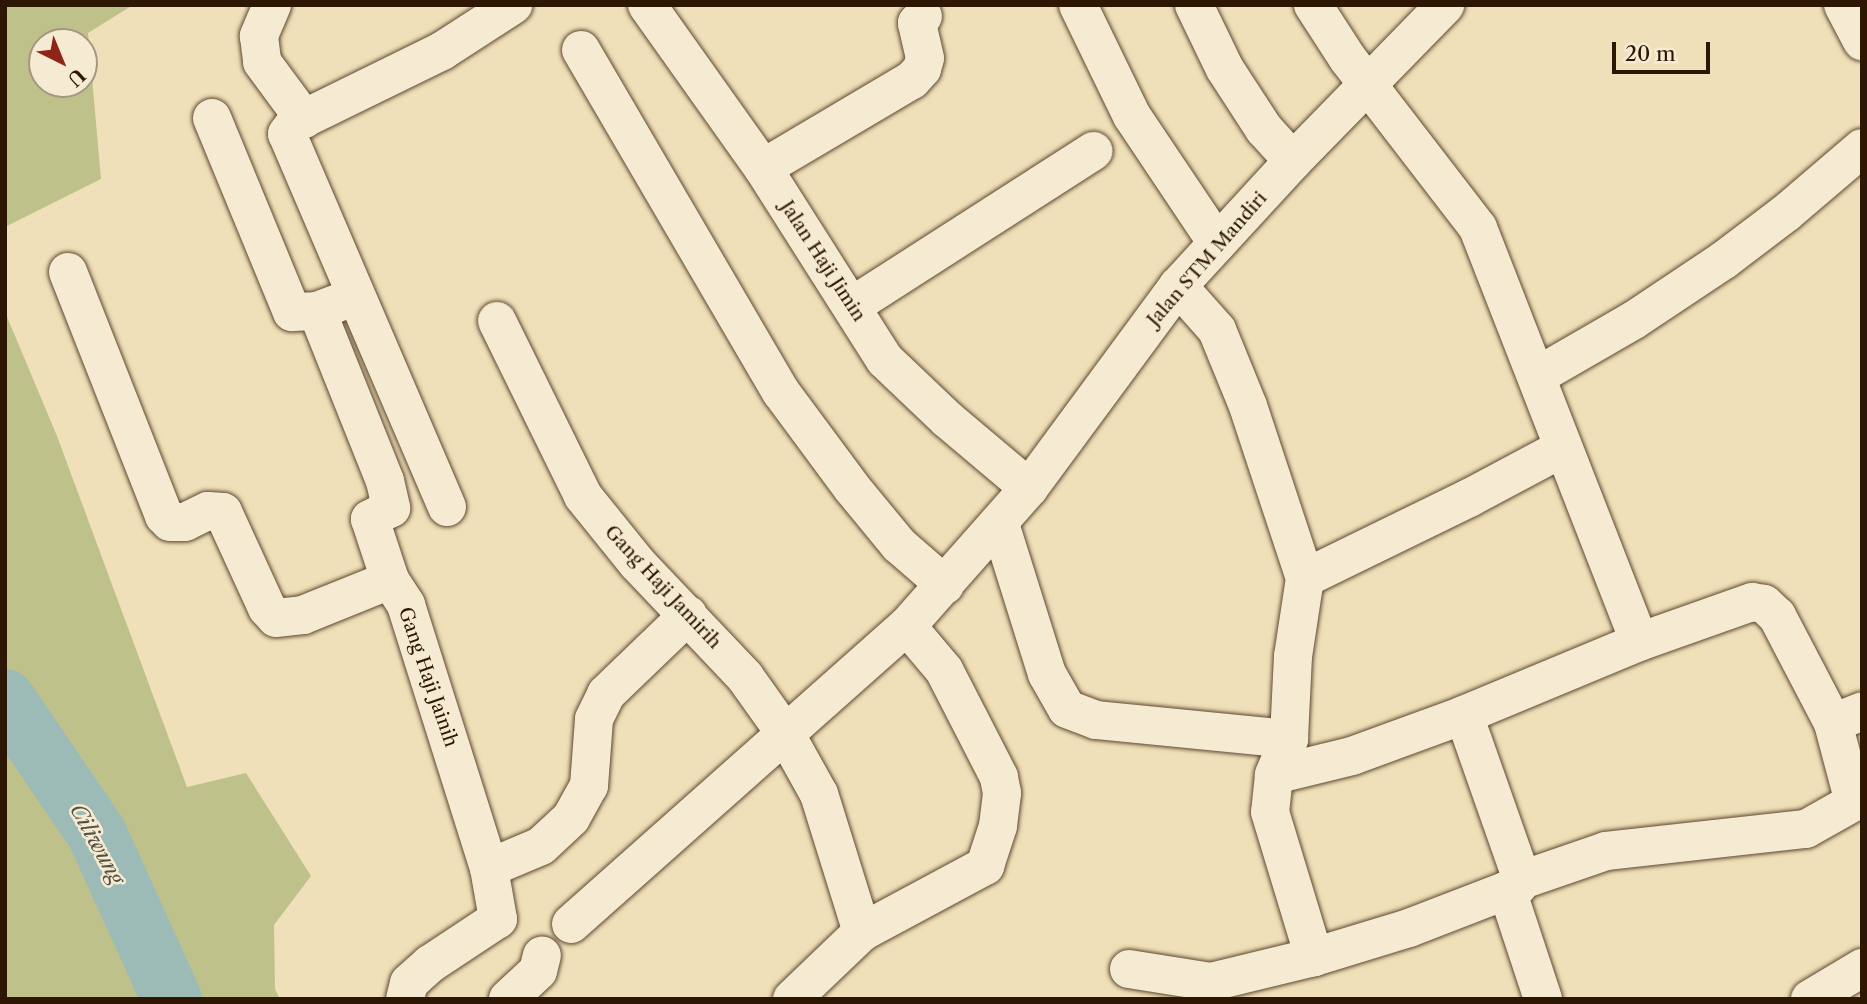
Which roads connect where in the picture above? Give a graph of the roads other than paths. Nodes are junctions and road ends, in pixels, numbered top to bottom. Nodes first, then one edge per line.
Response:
1 (272, 5) edge
2 (513, 5) edge
3 (1078, 5) edge
4 (1194, 5) edge
5 (1313, 5) edge
6 (1446, 5) edge
7 (1843, 5) edge
8 (656, 7) edge
9 (923, 16) dead end
10 (1862, 41) edge
11 (581, 50) dead end
12 (1369, 82) junction
13 (212, 118) dead end
14 (304, 119) junction
15 (1862, 148) edge
16 (1093, 151) dead end
17 (1293, 161) junction
18 (763, 168) junction
19 (1217, 243) junction
20 (68, 272) dead end
21 (1178, 286) junction
22 (356, 297) junction
23 (852, 306) junction
24 (317, 311) junction
25 (497, 321) dead end
26 (1537, 376) junction
27 (1563, 448) junction
28 (1029, 488) junction
29 (447, 507) dead end
30 (997, 528) junction
31 (1306, 578) junction
32 (390, 580) junction
33 (945, 586) junction
34 (688, 615) junction
35 (907, 626) junction
36 (1639, 642) junction
37 (1464, 715) junction
38 (1847, 717) edge
39 (785, 733) junction
40 (1289, 739) junction
41 (1273, 775) junction
42 (489, 868) junction
43 (1514, 885) junction
44 (571, 924) dead end
45 (862, 932) junction
46 (542, 955) dead end
47 (1314, 957) junction
48 (1862, 968) edge
49 (1129, 969) dead end
50 (1214, 990) edge
51 (405, 999) edge
52 (508, 999) edge
53 (792, 999) edge
54 (1543, 999) edge
55 (1810, 999) edge

1 - 14 street
2 - 14 street
3 - 19 street
4 - 17 street
5 - 12 street
6 - 12 street, Jalan STM Mandiri
7 - 10 street
8 - 18 street, Jalan Haji Jimin
9 - 18 street
11 - 33 street
12 - 17 street, Jalan STM Mandiri
12 - 26 street
13 - 24 street
14 - 22 street
15 - 26 street
16 - 23 street
17 - 19 street, Jalan STM Mandiri
18 - 23 street, Jalan Haji Jimin
19 - 21 street, Jalan STM Mandiri
20 - 32 street
21 - 28 street, Jalan STM Mandiri
21 - 31 street
22 - 24 street
22 - 29 street
23 - 28 street, Jalan Haji Jimin
24 - 32 street, Gang Haji Jainih
25 - 34 street, Gang Haji Jamirih
26 - 27 street
27 - 31 street
27 - 36 street
28 - 30 street, Jalan STM Mandiri
30 - 33 street, Jalan STM Mandiri
30 - 40 street
31 - 40 street
32 - 42 street, Gang Haji Jainih
33 - 35 street, Jalan STM Mandiri
34 - 39 street, Gang Haji Jamirih
34 - 42 street
35 - 39 street, Jalan STM Mandiri
35 - 45 street
36 - 37 street
36 - 38 street
37 - 41 street
37 - 43 street
38 - 43 street
39 - 44 street, Jalan STM Mandiri
39 - 45 street, Gang Haji Jamirih
40 - 41 street
41 - 47 street
42 - 51 street, Gang Haji Jainih
43 - 47 street
43 - 54 street
45 - 53 street
46 - 52 street
47 - 50 street
48 - 55 street
49 - 50 street

